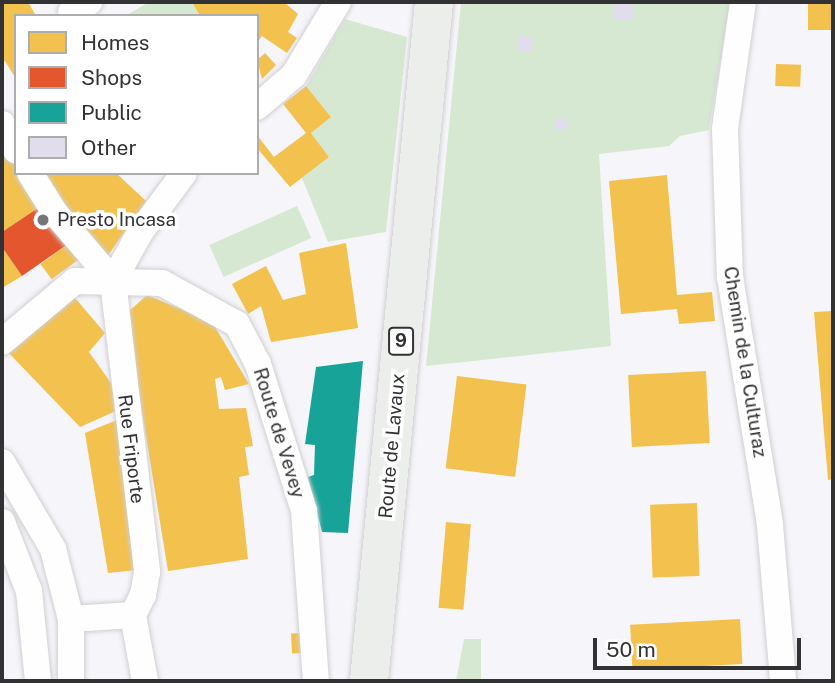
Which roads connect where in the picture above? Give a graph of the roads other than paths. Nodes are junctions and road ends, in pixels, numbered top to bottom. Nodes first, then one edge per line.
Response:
1 (338, 2) edge
2 (434, 2) edge
3 (743, 2) edge
4 (259, 105) edge
5 (2, 124) edge
6 (14, 146) edge
7 (31, 175) edge
8 (183, 175) edge
9 (113, 281) junction
10 (2, 342) edge
11 (2, 461) edge
12 (2, 522) edge
13 (133, 615) junction
14 (71, 619) junction
15 (38, 681) edge
16 (71, 681) edge
17 (145, 681) edge
18 (316, 681) edge
19 (369, 681) edge
20 (783, 681) edge

1 - 4 street
2 - 19 main road, Route de Lavaux / 9
3 - 20 street, Chemin de la Culturaz
5 - 6 street
7 - 9 street
8 - 9 street
9 - 10 street, Route de Vevey
9 - 13 street, Rue Friporte
9 - 18 street, Route de Vevey
11 - 14 street
12 - 15 street
13 - 14 street
13 - 17 street
14 - 16 street

